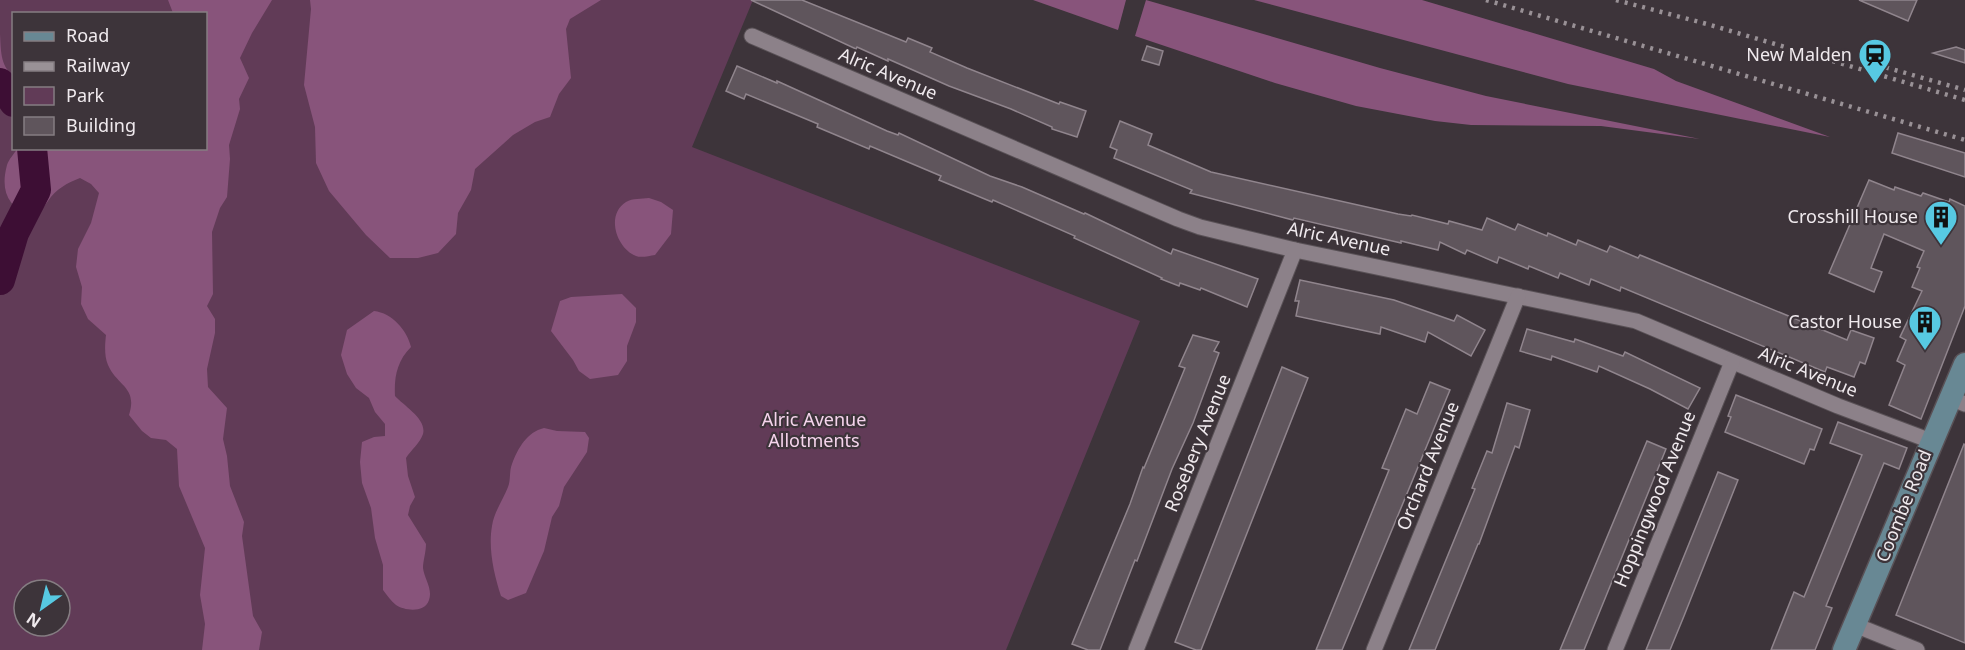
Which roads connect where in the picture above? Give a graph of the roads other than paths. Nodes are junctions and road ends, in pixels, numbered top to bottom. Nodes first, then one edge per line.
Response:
1 (752, 36) dead end
2 (1295, 250) junction
3 (1518, 296) junction
4 (1732, 362) junction
5 (1965, 364) edge
6 (1957, 401) edge
7 (1931, 441) junction
8 (1855, 625) junction
9 (1136, 650) edge
10 (1374, 650) edge
11 (1615, 650) edge
12 (1844, 650) edge
13 (1917, 650) edge

1 - 2 street, Alric Avenue
2 - 3 street, Alric Avenue
2 - 9 street, Rosebery Avenue
3 - 4 street, Alric Avenue
3 - 10 street, Orchard Avenue
4 - 7 street, Alric Avenue
4 - 11 street, Hoppingwood Avenue
5 - 6 main road, Coombe Road
6 - 7 main road, Coombe Road
7 - 8 main road, Coombe Road
8 - 12 main road, Coombe Road
8 - 13 street

